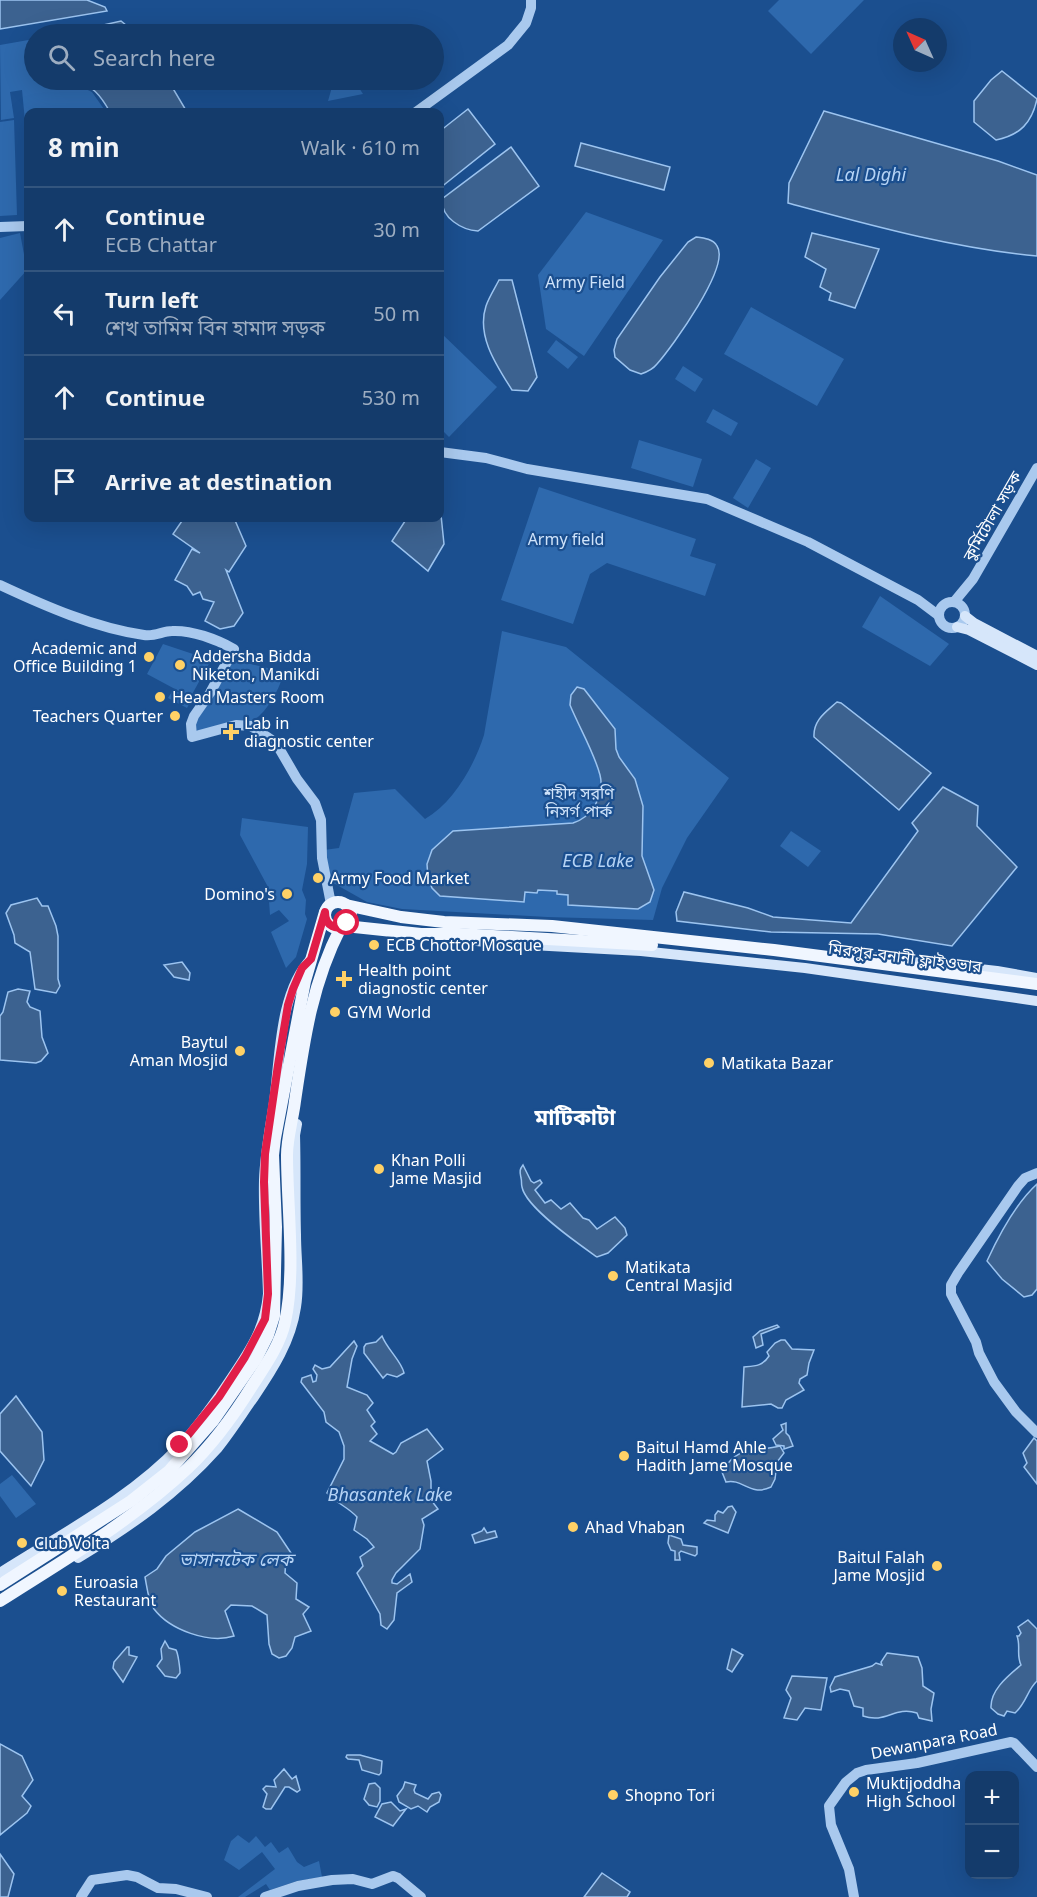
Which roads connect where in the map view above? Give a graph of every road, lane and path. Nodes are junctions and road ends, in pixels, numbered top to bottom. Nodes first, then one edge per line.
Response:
1 (531, 0) edge
2 (421, 108) edge
3 (24, 226) edge
4 (0, 227) edge
5 (444, 453) edge
6 (1037, 468) edge
7 (0, 585) edge
8 (953, 609) junction
9 (957, 627) junction
10 (1037, 656) edge
11 (1037, 665) edge
12 (346, 905) junction
13 (328, 908) junction
14 (343, 926) junction
15 (459, 934) junction
16 (654, 938) junction
17 (771, 953) junction
18 (311, 959) junction
19 (1037, 978) edge
20 (1037, 984) edge
21 (1037, 992) edge
22 (1037, 1001) edge
23 (305, 1068) dead end
24 (1037, 1173) edge
25 (1037, 1433) edge
26 (0, 1573) edge
27 (0, 1585) edge
28 (0, 1601) edge
29 (0, 1608) edge
30 (1037, 1767) edge
31 (81, 1897) edge
32 (207, 1897) edge
33 (265, 1897) edge
34 (421, 1897) edge
35 (854, 1897) edge

1 - 2 street
3 - 4 street
5 - 8 street
6 - 8 street, কুর্মিটোলা সড়ক
7 - 13 street
8 - 9 street, কুর্মিটোলা সড়ক
8 - 9 street
8 - 10 main road
9 - 11 main road
12 - 13 main road
12 - 14 main road
12 - 16 main road
13 - 14 main road
13 - 18 main road
14 - 15 main road
14 - 28 main road
15 - 17 main road
15 - 22 main road
16 - 17 main road
16 - 19 main road
17 - 20 main road, মিরপুর-বনানী ফ্লাইওভার
17 - 21 main road, মিরপুর-বনানী ফ্লাইওভার
18 - 26 main road
18 - 27 main road
23 - 29 main road
24 - 25 street
30 - 35 street, Dewanpara Road
31 - 32 street
33 - 34 street

